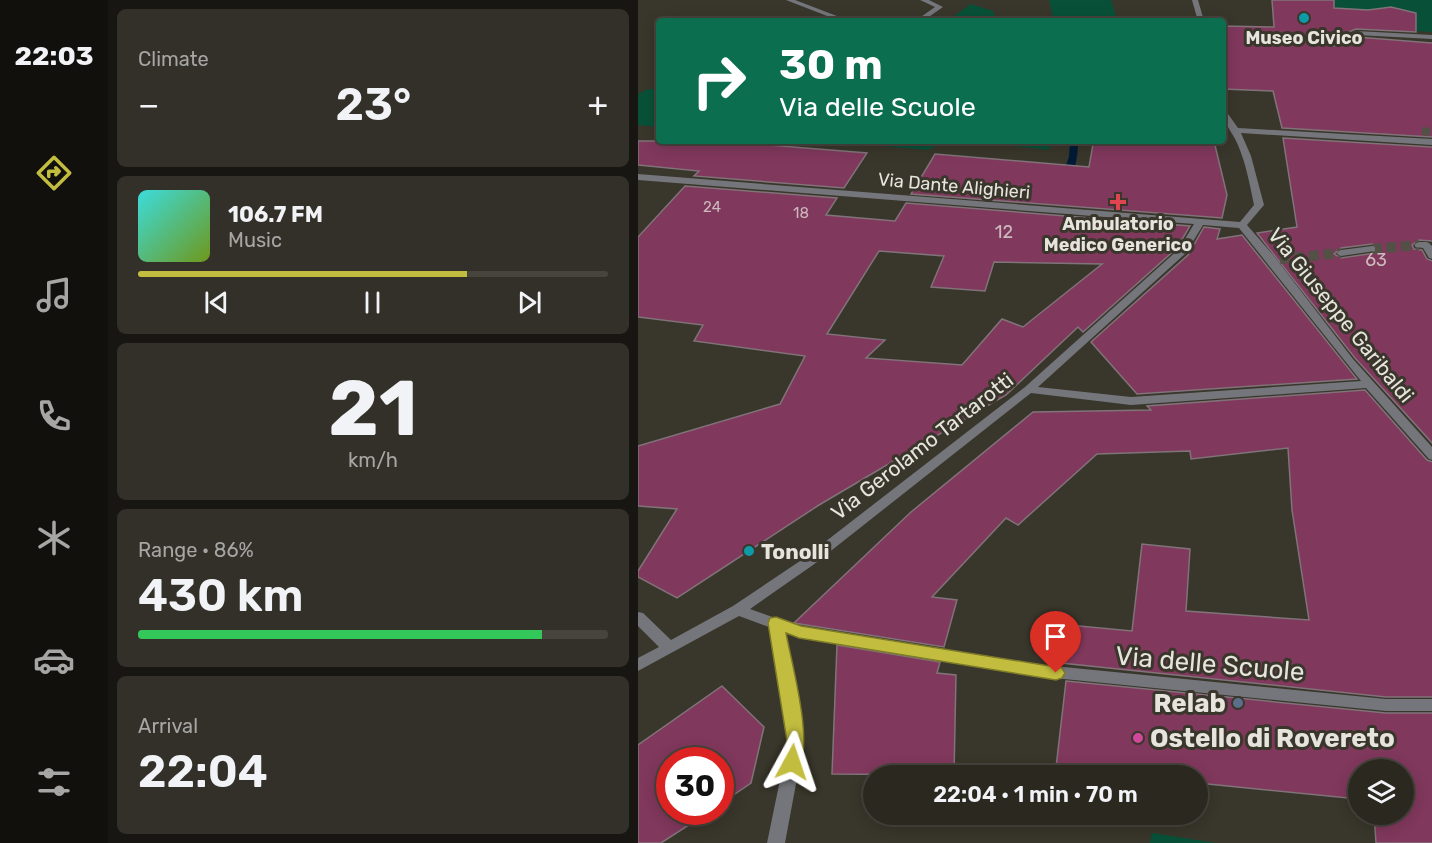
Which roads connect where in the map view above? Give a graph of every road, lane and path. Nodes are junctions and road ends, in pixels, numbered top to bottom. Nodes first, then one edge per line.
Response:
1 (789, 0) edge
2 (923, 0) edge
3 (1195, 0) edge
4 (839, 18) edge
5 (923, 18) edge
6 (1200, 18) edge
7 (1433, 37) edge
8 (1333, 42) dead end
9 (1226, 117) edge
10 (1236, 130) junction
11 (1433, 142) tunnel mouth
12 (638, 177) edge
13 (1200, 222) junction
14 (1242, 225) junction
15 (1419, 245) tunnel mouth
16 (1372, 249) tunnel mouth
17 (1341, 253) tunnel mouth
18 (1433, 256) edge
19 (1370, 384) junction
20 (1029, 389) junction
21 (1433, 456) edge
22 (738, 610) junction
23 (638, 617) edge
24 (776, 623) junction
25 (670, 648) junction
26 (638, 665) edge
27 (1433, 705) edge
28 (776, 843) edge

1 - 4 street
2 - 5 street
3 - 6 street
7 - 8 street
9 - 10 street
10 - 11 street
10 - 14 street
12 - 13 street, Via Dante Alighieri
13 - 14 street, Via Dante Alighieri
13 - 20 street, Via Gerolamo Tartarotti
14 - 19 street, Via Giuseppe Garibaldi
15 - 18 street
16 - 17 street
19 - 20 street
19 - 21 street, Via Giuseppe Garibaldi
20 - 22 street, Via Gerolamo Tartarotti
22 - 24 street, Via delle Scuole
22 - 25 street, Via Gerolamo Tartarotti
23 - 25 street
24 - 27 street, Via delle Scuole
24 - 28 street
25 - 26 street, Via Gerolamo Tartarotti

